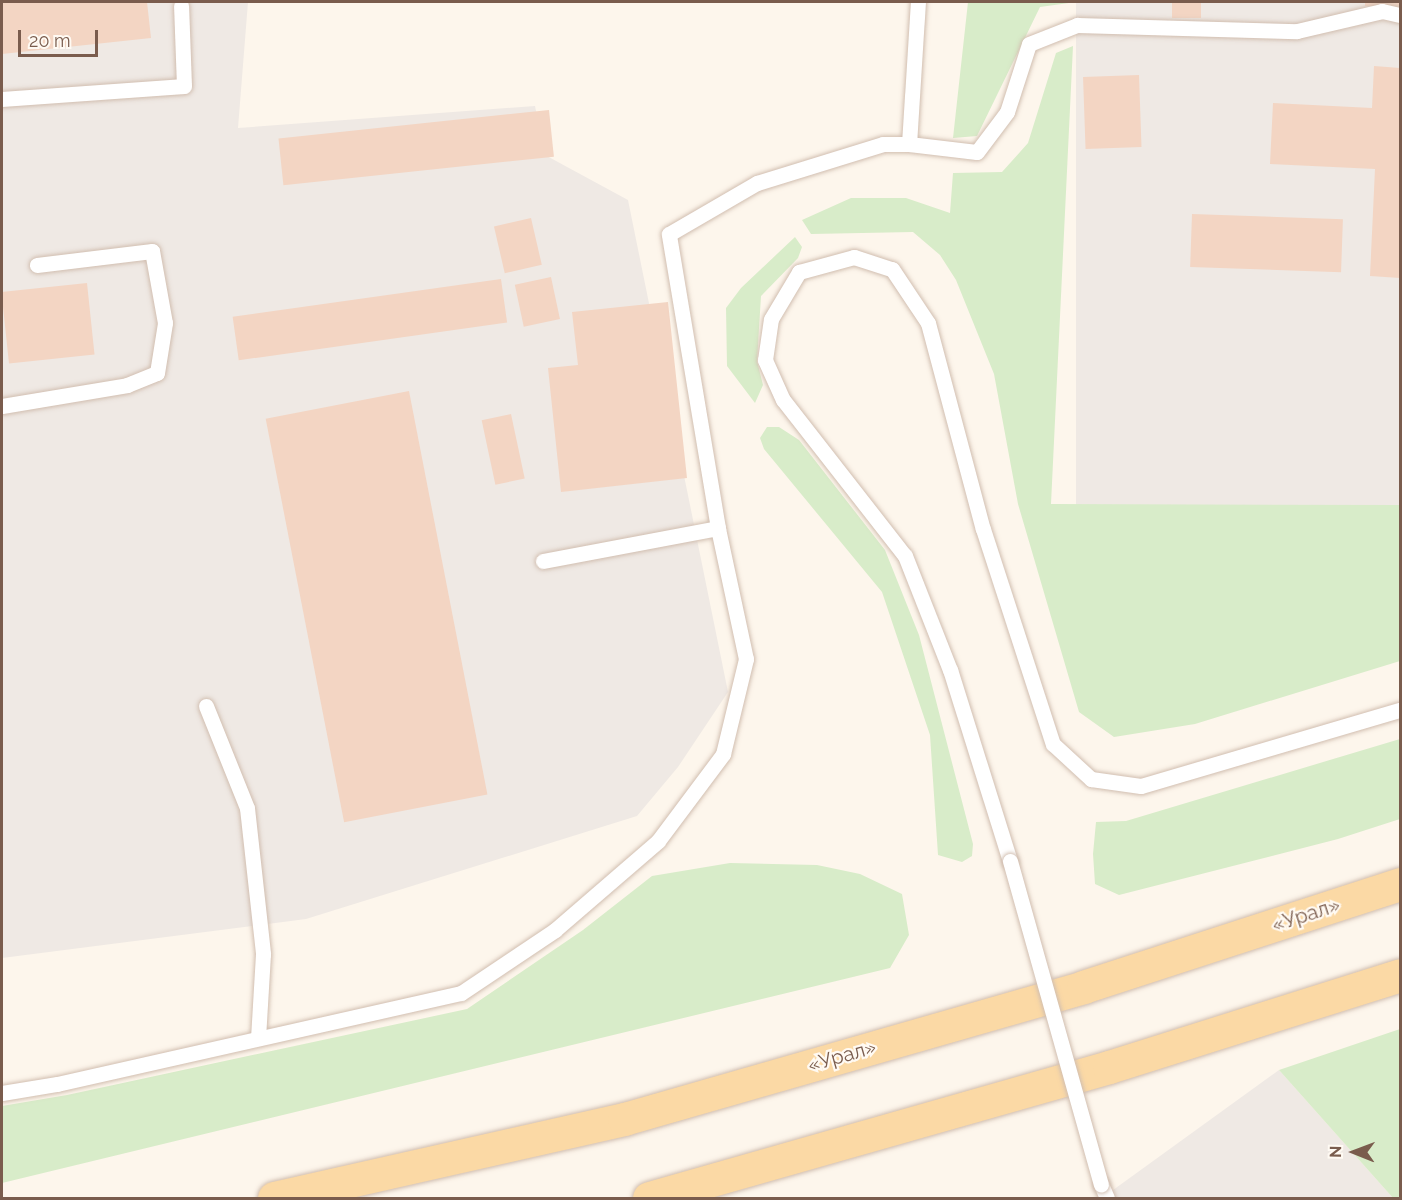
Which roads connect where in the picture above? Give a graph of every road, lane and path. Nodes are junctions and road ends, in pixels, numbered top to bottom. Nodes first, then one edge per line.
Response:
1 (918, 2) edge
2 (181, 6) dead end
3 (1401, 15) edge
4 (2, 99) edge
5 (909, 144) junction
6 (38, 265) dead end
7 (2, 406) edge
8 (718, 528) junction
9 (543, 561) dead end
10 (206, 706) dead end
11 (1401, 710) edge
12 (1401, 884) edge
13 (1401, 975) edge
14 (258, 1038) junction
15 (2, 1093) edge
16 (1104, 1191) edge
17 (274, 1198) edge
18 (649, 1198) edge

1 - 5 lane
2 - 4 lane
3 - 5 lane
5 - 8 lane
6 - 7 lane
8 - 9 lane
8 - 14 lane
10 - 14 lane
11 - 16 lane, bridge
12 - 17 main road, «Урал»
13 - 18 main road
14 - 15 lane

